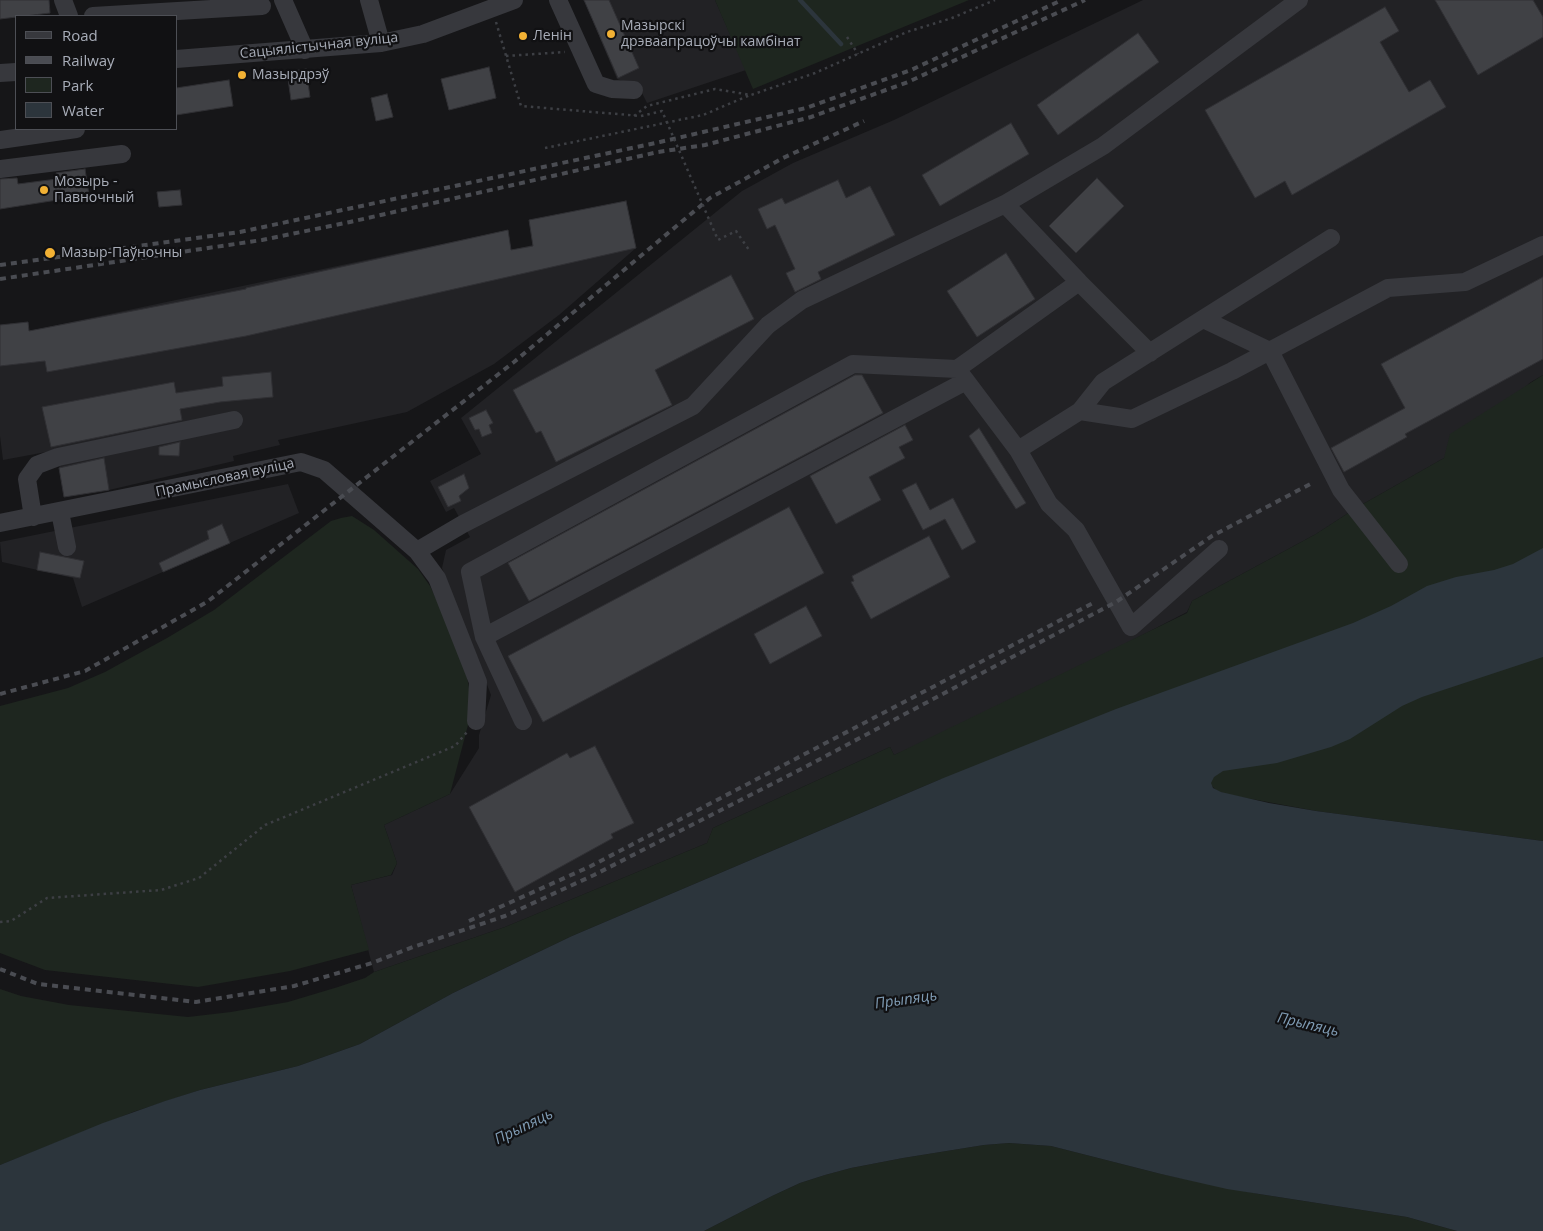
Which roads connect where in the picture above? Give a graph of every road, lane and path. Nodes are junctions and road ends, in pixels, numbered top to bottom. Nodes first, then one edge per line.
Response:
1 (64, 0) edge
2 (283, 0) edge
3 (369, 0) edge
4 (514, 0) edge
5 (558, 0) edge
6 (995, 0) edge
7 (1299, 0) edge
8 (262, 6) dead end
9 (492, 9) junction
10 (69, 15) edge
11 (111, 15) edge
12 (847, 37) dead end
13 (381, 43) junction
14 (305, 50) junction
15 (581, 50) junction
16 (858, 54) junction
17 (506, 56) junction
18 (178, 59) edge
19 (15, 72) edge
20 (0, 74) edge
21 (634, 90) dead end
22 (751, 95) junction
23 (634, 116) junction
24 (69, 130) edge
25 (0, 140) edge
26 (545, 148) dead end
27 (122, 154) dead end
28 (0, 169) edge
29 (1005, 204) junction
30 (1331, 238) dead end
31 (1543, 245) edge
32 (749, 250) dead end
33 (1078, 282) junction
34 (1203, 319) junction
35 (1270, 351) junction
36 (1150, 353) junction
37 (961, 375) junction
38 (1080, 411) junction
39 (234, 420) dead end
40 (1018, 450) junction
41 (60, 512) junction
42 (33, 517) junction
43 (0, 523) edge
44 (67, 547) dead end
45 (1219, 549) dead end
46 (417, 551) junction
47 (1399, 564) dead end
48 (484, 637) junction
49 (476, 721) joint
50 (523, 721) dead end
51 (0, 922) edge

1 - 10 street
2 - 14 street
3 - 13 street
4 - 9 street, Сацыялістычная вуліца
5 - 15 street
6 - 16 path
7 - 29 street
8 - 11 street
9 - 13 street, Сацыялістычная вуліца
9 - 17 path
12 - 16 path
13 - 14 street, Сацыялістычная вуліца
14 - 18 street, Сацыялістычная вуліца
15 - 17 path
15 - 21 street
16 - 22 path
17 - 23 path
19 - 20 street
22 - 23 path
22 - 26 path
23 - 32 path, bridge
24 - 25 street
27 - 28 street
29 - 33 street
29 - 46 street
30 - 34 street
31 - 35 street
33 - 36 street
33 - 37 street
34 - 35 street
34 - 36 street
35 - 38 street
35 - 47 street
36 - 38 street
37 - 40 street
37 - 48 street
37 - 48 street
38 - 40 street
39 - 42 street
40 - 45 street
41 - 42 street, Прамысловая вуліца
41 - 44 street
41 - 46 street, Прамысловая вуліца
42 - 43 street, Прамысловая вуліца
46 - 49 street, Прамысловая вуліца
48 - 50 street
49 - 51 path

